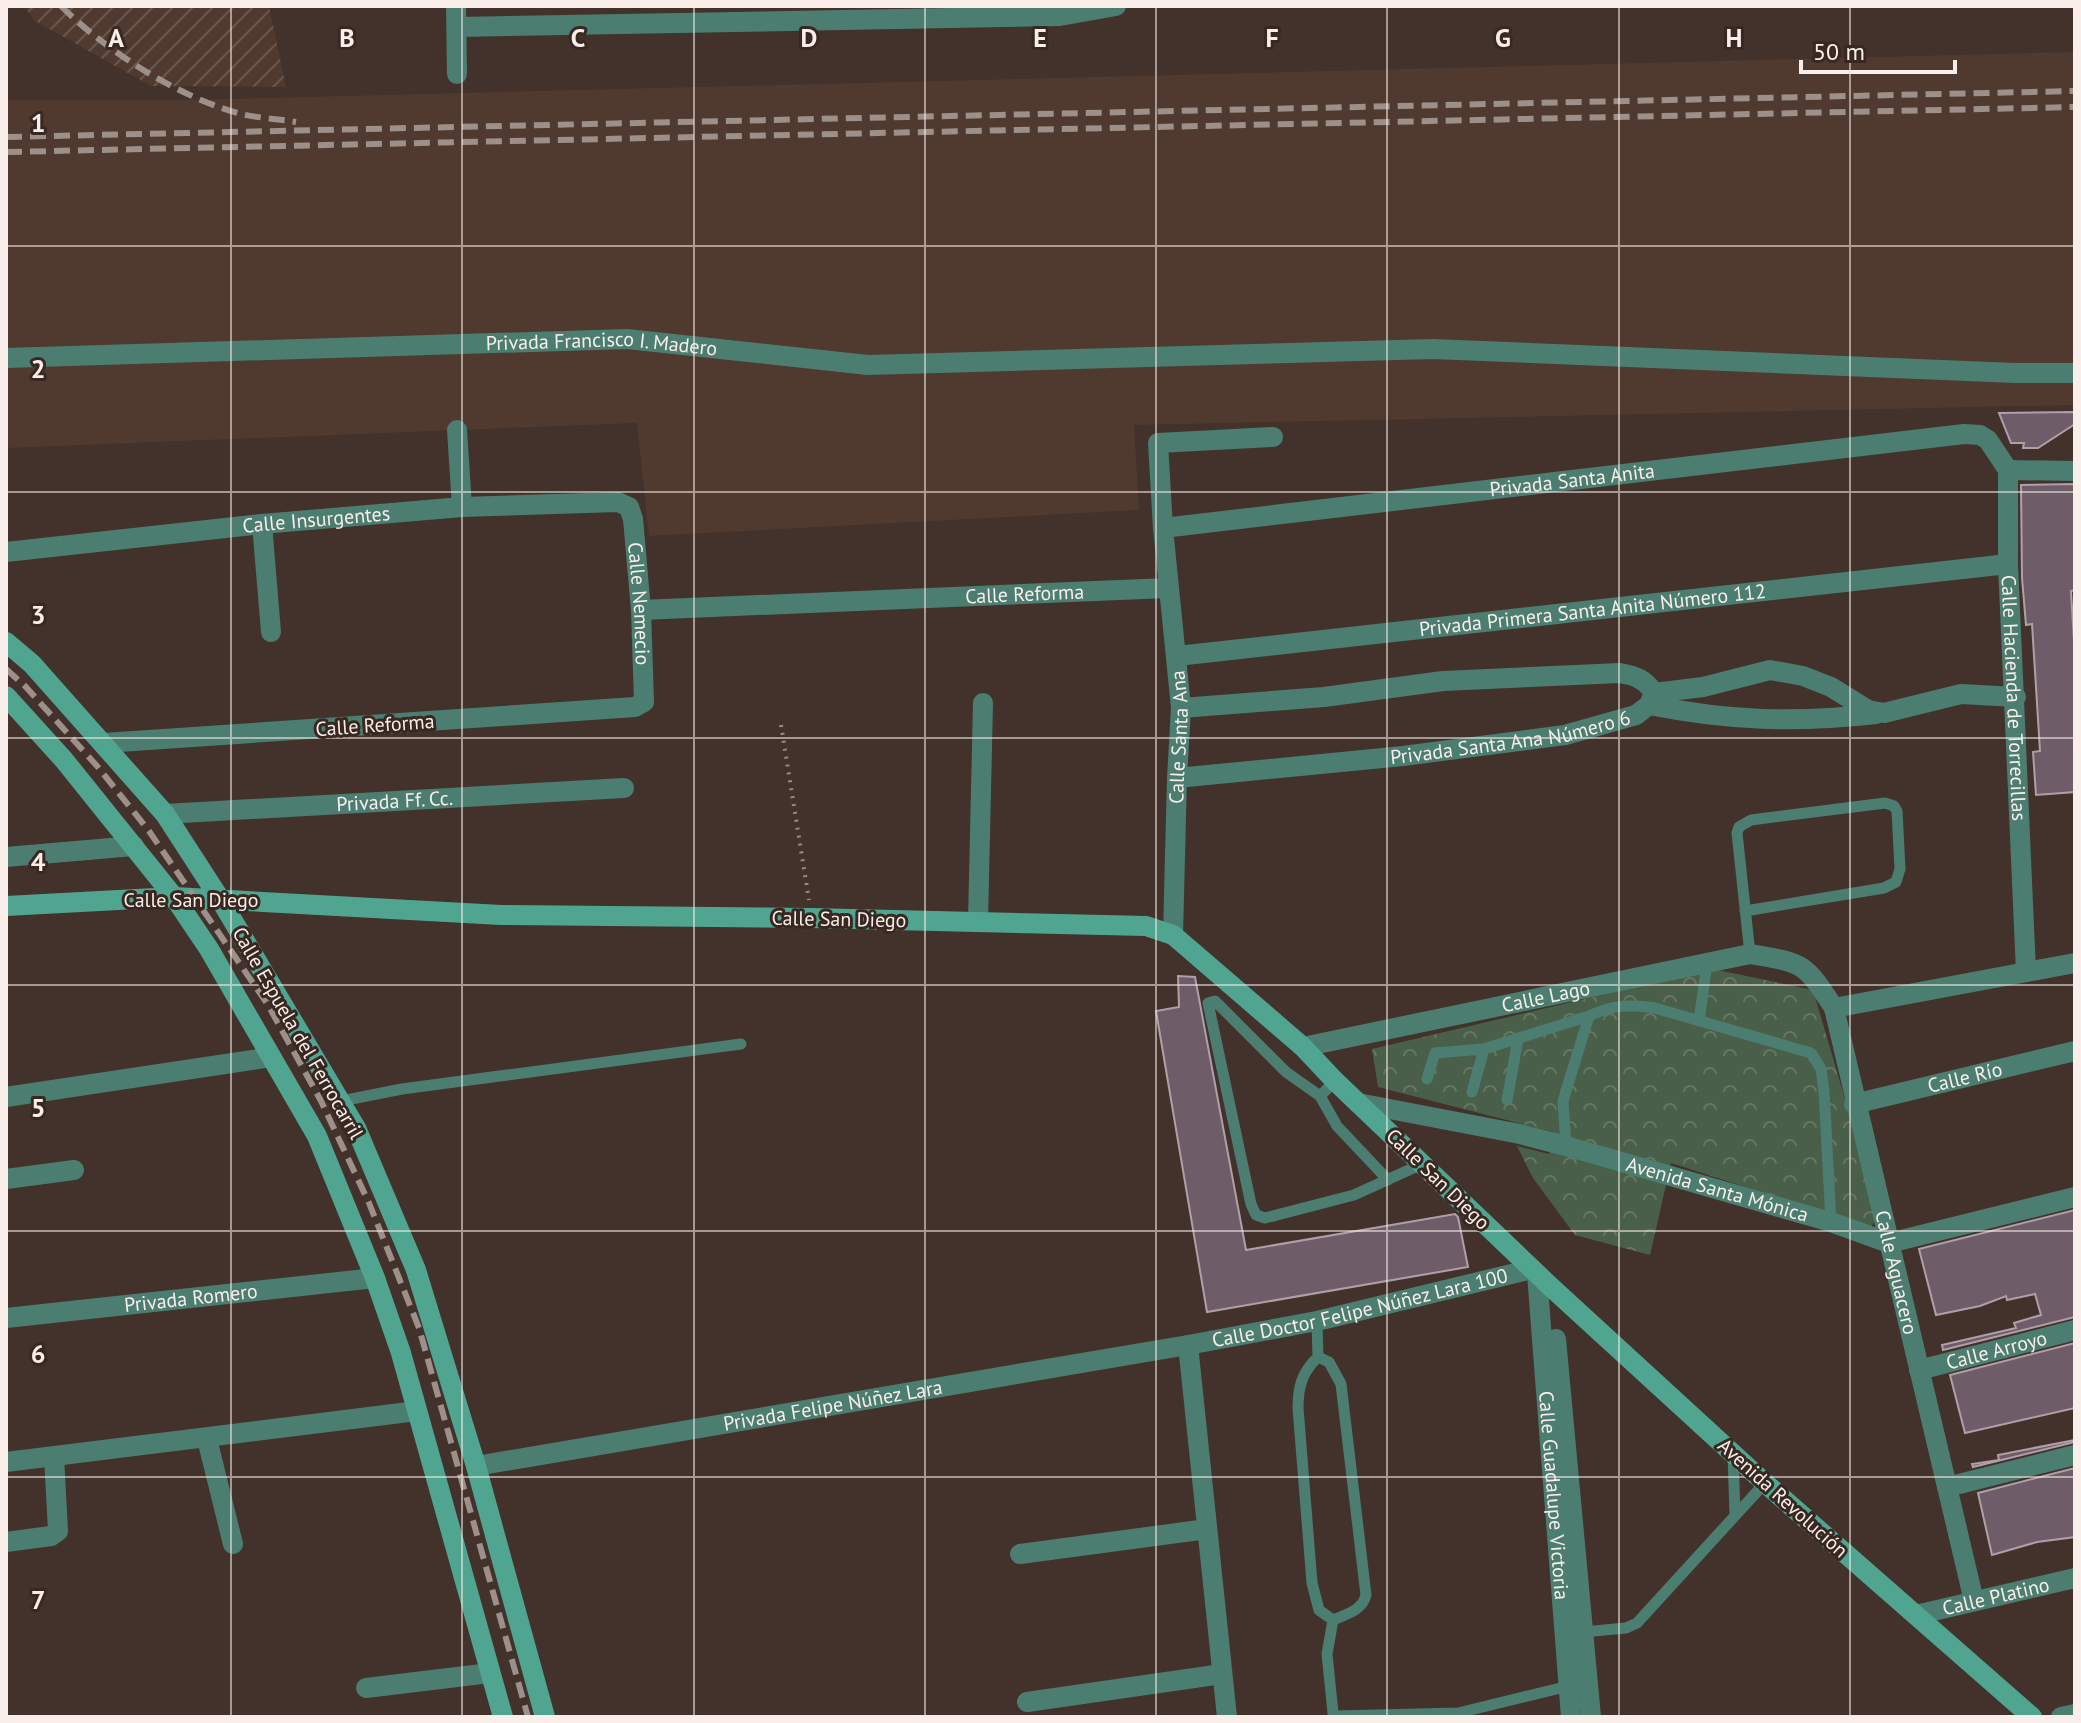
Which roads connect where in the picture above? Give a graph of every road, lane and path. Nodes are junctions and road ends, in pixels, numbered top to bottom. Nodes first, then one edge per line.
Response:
1 (456, 6) edge
2 (1109, 7) edge
3 (1079, 10) edge
4 (935, 12) edge
5 (816, 13) edge
6 (699, 14) edge
7 (573, 15) edge
8 (457, 27) junction
9 (457, 74) dead end
10 (6, 358) edge
11 (2075, 373) edge
12 (457, 430) dead end
13 (1273, 437) dead end
14 (2008, 470) junction
15 (2075, 471) edge
16 (462, 507) junction
17 (629, 507) joint
18 (262, 524) junction
19 (1163, 528) junction
20 (6, 552) edge
21 (2008, 564) junction
22 (1168, 588) junction
23 (641, 610) junction
24 (271, 632) dead end
25 (6, 642) edge
26 (1177, 656) junction
27 (6, 696) edge
28 (2016, 697) junction
29 (1652, 699) junction
30 (644, 702) joint
31 (983, 703) dead end
32 (1181, 708) junction
33 (1876, 711) junction
34 (781, 725) dead end
35 (104, 743) junction
36 (1177, 778) junction
37 (624, 788) dead end
38 (165, 814) junction
39 (134, 846) junction
40 (6, 857) edge
41 (174, 897) junction
42 (220, 899) junction
43 (6, 906) edge
44 (1745, 911) junction
45 (811, 918) junction
46 (978, 922) junction
47 (1173, 935) junction
48 (1750, 954) junction
49 (1789, 961) joint
50 (1707, 963) junction
51 (2075, 963) edge
52 (2026, 972) junction
53 (1834, 1008) junction
54 (1589, 1016) junction
55 (1699, 1021) junction
56 (1518, 1039) junction
57 (741, 1044) dead end
58 (1303, 1047) junction
59 (1484, 1049) junction
60 (2075, 1051) edge
61 (271, 1057) junction
62 (1427, 1079) dead end
63 (1335, 1081) junction
64 (1472, 1092) dead end
65 (1320, 1096) junction
66 (6, 1097) edge
67 (1507, 1100) dead end
68 (341, 1101) junction
69 (1358, 1103) junction
70 (1854, 1104) junction
71 (1566, 1146) junction
72 (1422, 1164) junction
73 (74, 1170) dead end
74 (6, 1179) edge
75 (1388, 1180) junction
76 (2075, 1197) edge
77 (1831, 1222) junction
78 (1889, 1243) junction
79 (1540, 1277) junction
80 (375, 1278) junction
81 (6, 1318) edge
82 (1317, 1321) junction
83 (2075, 1330) edge
84 (1188, 1345) junction
85 (1318, 1357) junction
86 (1919, 1370) junction
87 (417, 1411) junction
88 (207, 1439) junction
89 (1733, 1453) junction
90 (2075, 1455) edge
91 (54, 1456) junction
92 (6, 1462) edge
93 (476, 1466) junction
94 (1765, 1483) junction
95 (1947, 1487) junction
96 (1735, 1515) junction
97 (1207, 1529) junction
98 (6, 1542) edge
99 (233, 1544) dead end
100 (1020, 1554) dead end
101 (2075, 1578) edge
102 (1974, 1601) junction
103 (1916, 1615) junction
104 (1333, 1620) junction
105 (1583, 1632) junction
106 (490, 1673) junction
107 (1222, 1674) junction
108 (1569, 1686) junction
109 (366, 1688) dead end
110 (1027, 1702) dead end
111 (2075, 1714) edge
112 (503, 1717) edge
113 (545, 1717) edge
114 (1227, 1717) edge
115 (1571, 1717) edge
116 (1591, 1717) edge
117 (2032, 1717) edge
118 (2061, 1717) edge

1 - 8 street
2 - 3 street
3 - 4 street
4 - 5 street
5 - 6 street
6 - 7 street
7 - 8 street
8 - 9 street
10 - 11 street, Privada Francisco I. Madero
12 - 16 street
13 - 19 street, Calle Santa Ana
14 - 15 street
14 - 19 street, Privada Santa Anita
14 - 21 street, Calle Hacienda de Torrecillas
16 - 17 street, Calle Insurgentes
16 - 18 street, Calle Insurgentes
17 - 23 street, Calle Nemecio
18 - 20 street, Calle Insurgentes
18 - 24 street
19 - 22 street, Calle Santa Ana
21 - 26 street, Privada Primera Santa Anita Número 112
21 - 28 street, Calle Hacienda de Torrecillas
22 - 23 street, Calle Reforma
22 - 26 street, Calle Santa Ana
23 - 30 street, Calle Nemecio
25 - 35 street, Calle Espuela del Ferrocarril
26 - 32 street, Calle Santa Ana
27 - 39 street, Calle Espuela del Ferrocarril
28 - 33 street
28 - 52 street, Calle Hacienda de Torrecillas
29 - 32 street
29 - 33 street
29 - 33 street, Privada Santa Ana Número 6
29 - 36 street, Privada Santa Ana Número 6
30 - 35 street, Calle Reforma
31 - 46 street
32 - 36 street, Calle Santa Ana
34 - 45 path
35 - 38 street, Calle Espuela del Ferrocarril
36 - 47 street, Calle Santa Ana
37 - 38 street, Privada Ff. Cc.
38 - 42 street, Calle Espuela del Ferrocarril
39 - 40 street
39 - 41 street, Calle Espuela del Ferrocarril
41 - 42 street, Calle San Diego
41 - 43 street, Calle San Diego
41 - 61 street, Calle Espuela del Ferrocarril
42 - 45 street, Calle San Diego
42 - 68 street, Calle Espuela del Ferrocarril
44 - 44 lane
44 - 48 lane
45 - 46 street, Calle San Diego
46 - 47 street, Calle San Diego
47 - 58 street, Calle San Diego
48 - 49 street, Calle Lago
48 - 50 street, Calle Lago
49 - 53 street, Calle Aguacero
50 - 55 lane
50 - 58 street, Calle Lago
51 - 52 street
52 - 53 street
53 - 70 street, Calle Aguacero
54 - 55 lane
54 - 56 lane
54 - 71 lane
55 - 77 lane
56 - 59 lane
56 - 67 lane
57 - 68 lane
58 - 63 street, Calle San Diego
59 - 62 lane
59 - 64 lane
60 - 70 street, Calle Río
61 - 66 street
61 - 80 street, Calle Espuela del Ferrocarril
63 - 65 lane
63 - 69 street, Calle San Diego
65 - 75 lane
65 - 75 lane
68 - 93 street, Calle Espuela del Ferrocarril
69 - 71 street, Avenida Santa Mónica
69 - 72 street, Calle San Diego
70 - 78 street, Calle Aguacero
71 - 77 street, Avenida Santa Mónica
72 - 75 lane
72 - 79 street, Calle San Diego
73 - 74 street
76 - 78 street
77 - 78 street, Avenida Santa Mónica
78 - 86 street, Calle Aguacero
79 - 82 street, Calle Doctor Felipe Núñez Lara 100
79 - 89 street, Avenida Revolución
79 - 105 street, Calle Guadalupe Victoria
79 - 108 street, Calle Guadalupe Victoria
80 - 81 street, Privada Romero
80 - 87 street, Calle Espuela del Ferrocarril
82 - 84 street, Calle Doctor Felipe Núñez Lara 100
82 - 85 lane
83 - 86 street, Calle Arroyo
84 - 93 street, Privada Felipe Núñez Lara
84 - 97 street
85 - 104 lane
85 - 104 lane
86 - 95 street, Calle Aguacero
87 - 88 street
87 - 106 street, Calle Espuela del Ferrocarril
88 - 91 street
88 - 99 street
89 - 94 street, Avenida Revolución
89 - 96 lane
90 - 95 street
91 - 92 street
91 - 98 street
93 - 113 street, Calle Espuela del Ferrocarril
94 - 96 lane
94 - 103 street, Avenida Revolución
95 - 102 street, Calle Aguacero
96 - 105 lane
97 - 100 street
97 - 107 street
101 - 102 street, Calle Platino
102 - 103 street, Calle Platino
103 - 117 street, Avenida Revolución
104 - 108 lane
105 - 116 street, Calle Guadalupe Victoria
106 - 109 street
106 - 112 street, Calle Espuela del Ferrocarril
107 - 110 street
107 - 114 street
108 - 115 street, Calle Guadalupe Victoria
111 - 118 street

